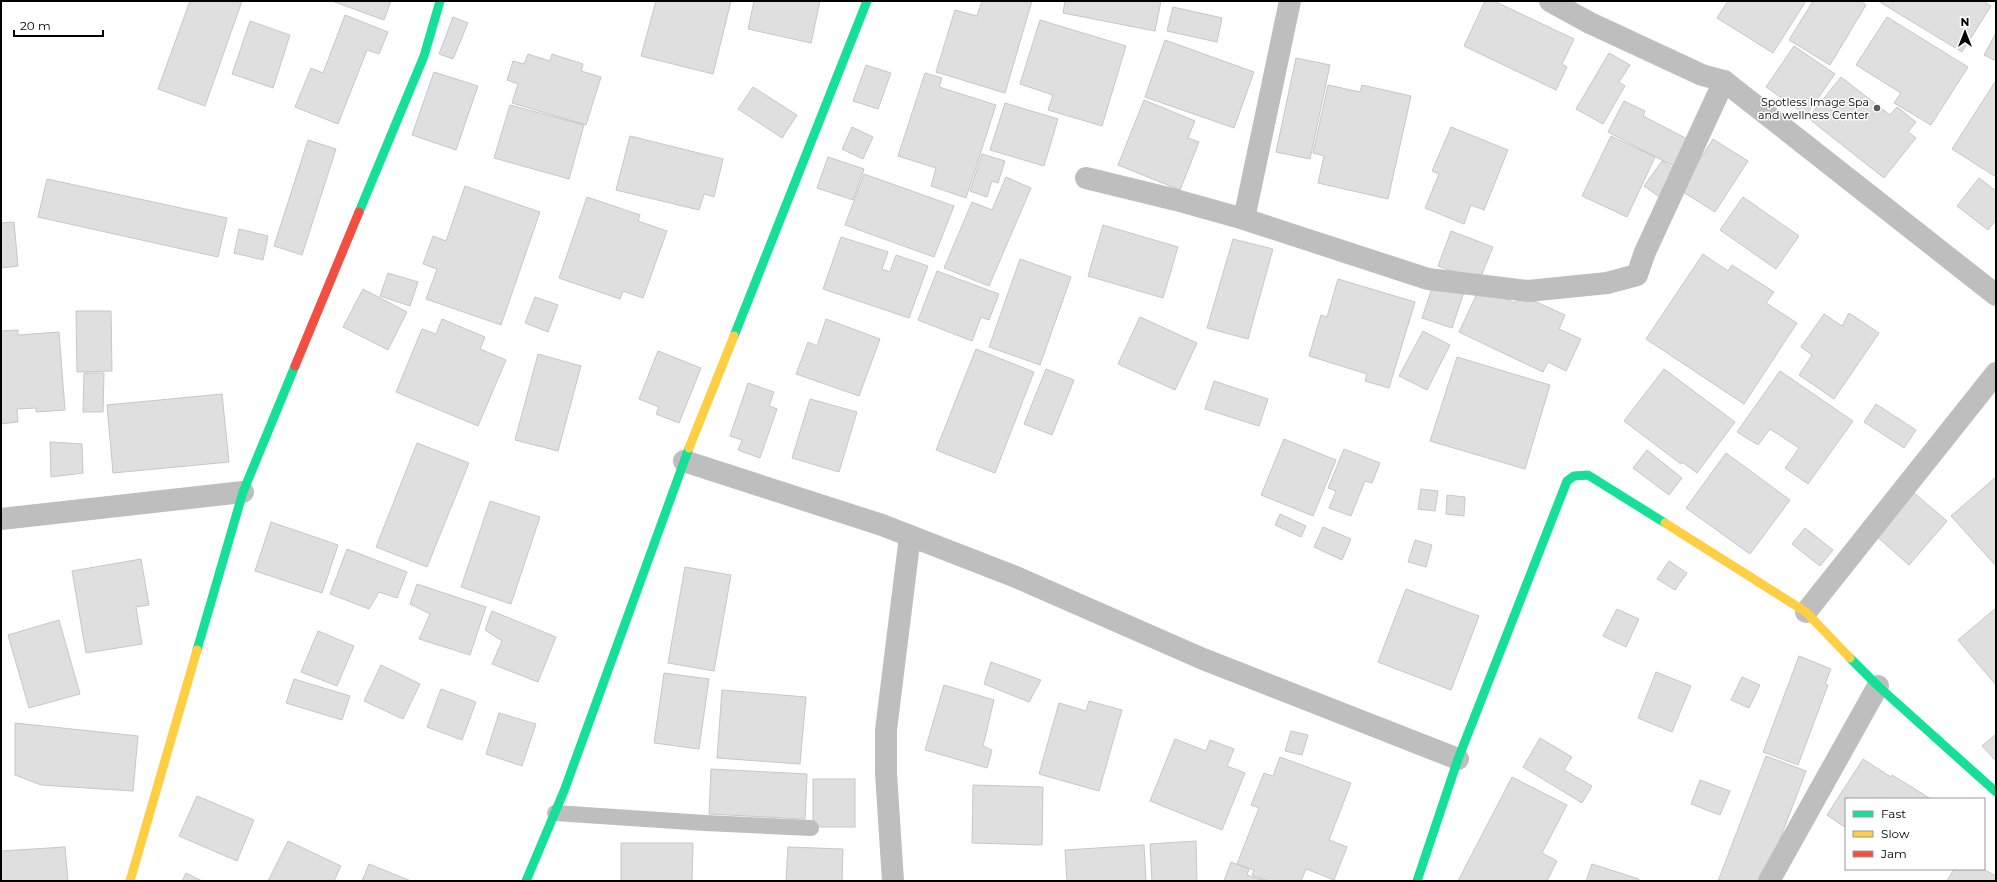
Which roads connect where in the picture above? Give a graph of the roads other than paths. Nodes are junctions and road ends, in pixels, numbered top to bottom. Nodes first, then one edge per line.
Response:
1 (440, 1) edge
2 (867, 1) edge
3 (1290, 1) edge
4 (1550, 1) edge
5 (1724, 81) junction
6 (1086, 178) dead end
7 (1244, 219) junction
8 (1996, 295) edge
9 (1996, 373) edge
10 (684, 461) junction
11 (243, 492) junction
12 (1, 519) edge
13 (910, 536) junction
14 (1806, 612) junction
15 (1878, 686) junction
16 (1458, 759) junction
17 (1996, 792) edge
18 (555, 812) junction
19 (811, 828) dead end
20 (130, 881) edge
21 (526, 881) edge
22 (893, 881) edge
23 (1417, 881) edge
24 (1769, 881) edge

1 - 11 street
2 - 10 street
3 - 7 street
4 - 5 street
5 - 7 street
5 - 8 street
6 - 7 street
9 - 14 street
10 - 13 street
10 - 18 street
11 - 12 street
11 - 20 street
13 - 16 street
13 - 22 street
14 - 15 street
14 - 16 street
15 - 17 street
15 - 24 street
16 - 23 street
18 - 19 lane
18 - 21 street

